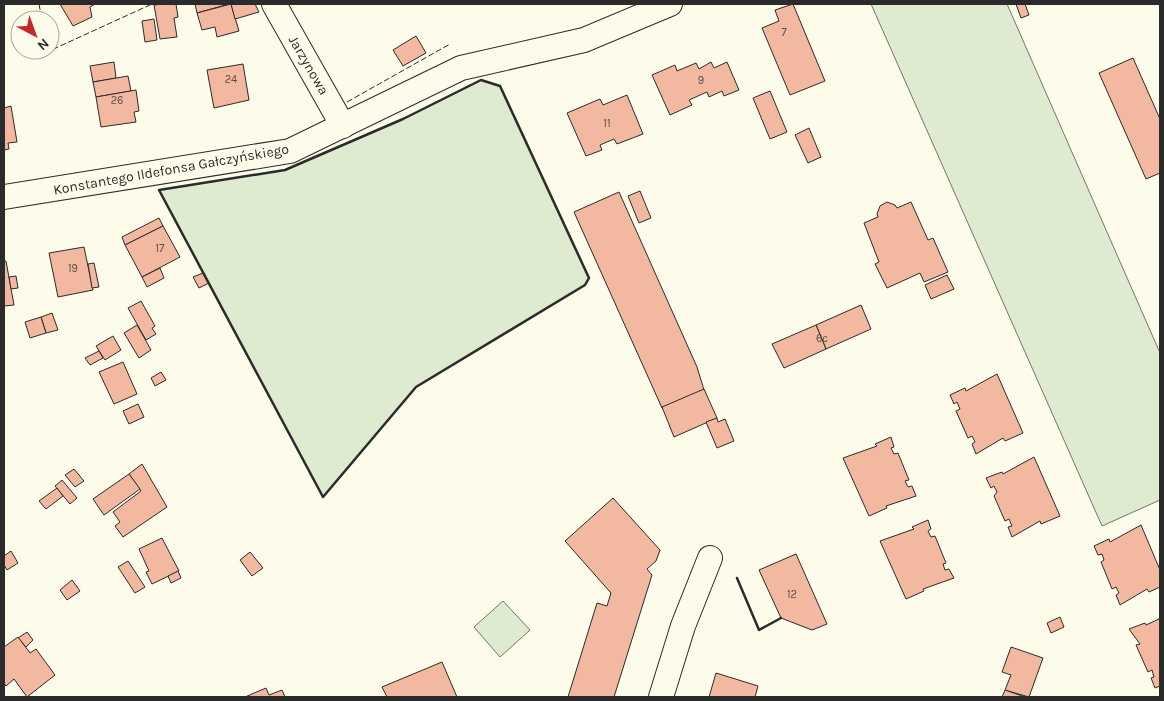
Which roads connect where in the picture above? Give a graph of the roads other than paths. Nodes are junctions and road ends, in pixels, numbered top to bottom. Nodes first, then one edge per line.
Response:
1 (274, 4) edge
2 (670, 4) edge
3 (344, 126) junction
4 (4, 197) edge
5 (710, 558) dead end
6 (661, 697) edge

1 - 3 street, Jarzynowa
2 - 3 street, Konstantego Ildefonsa Gałczyńskiego
3 - 4 street, Konstantego Ildefonsa Gałczyńskiego
5 - 6 street

